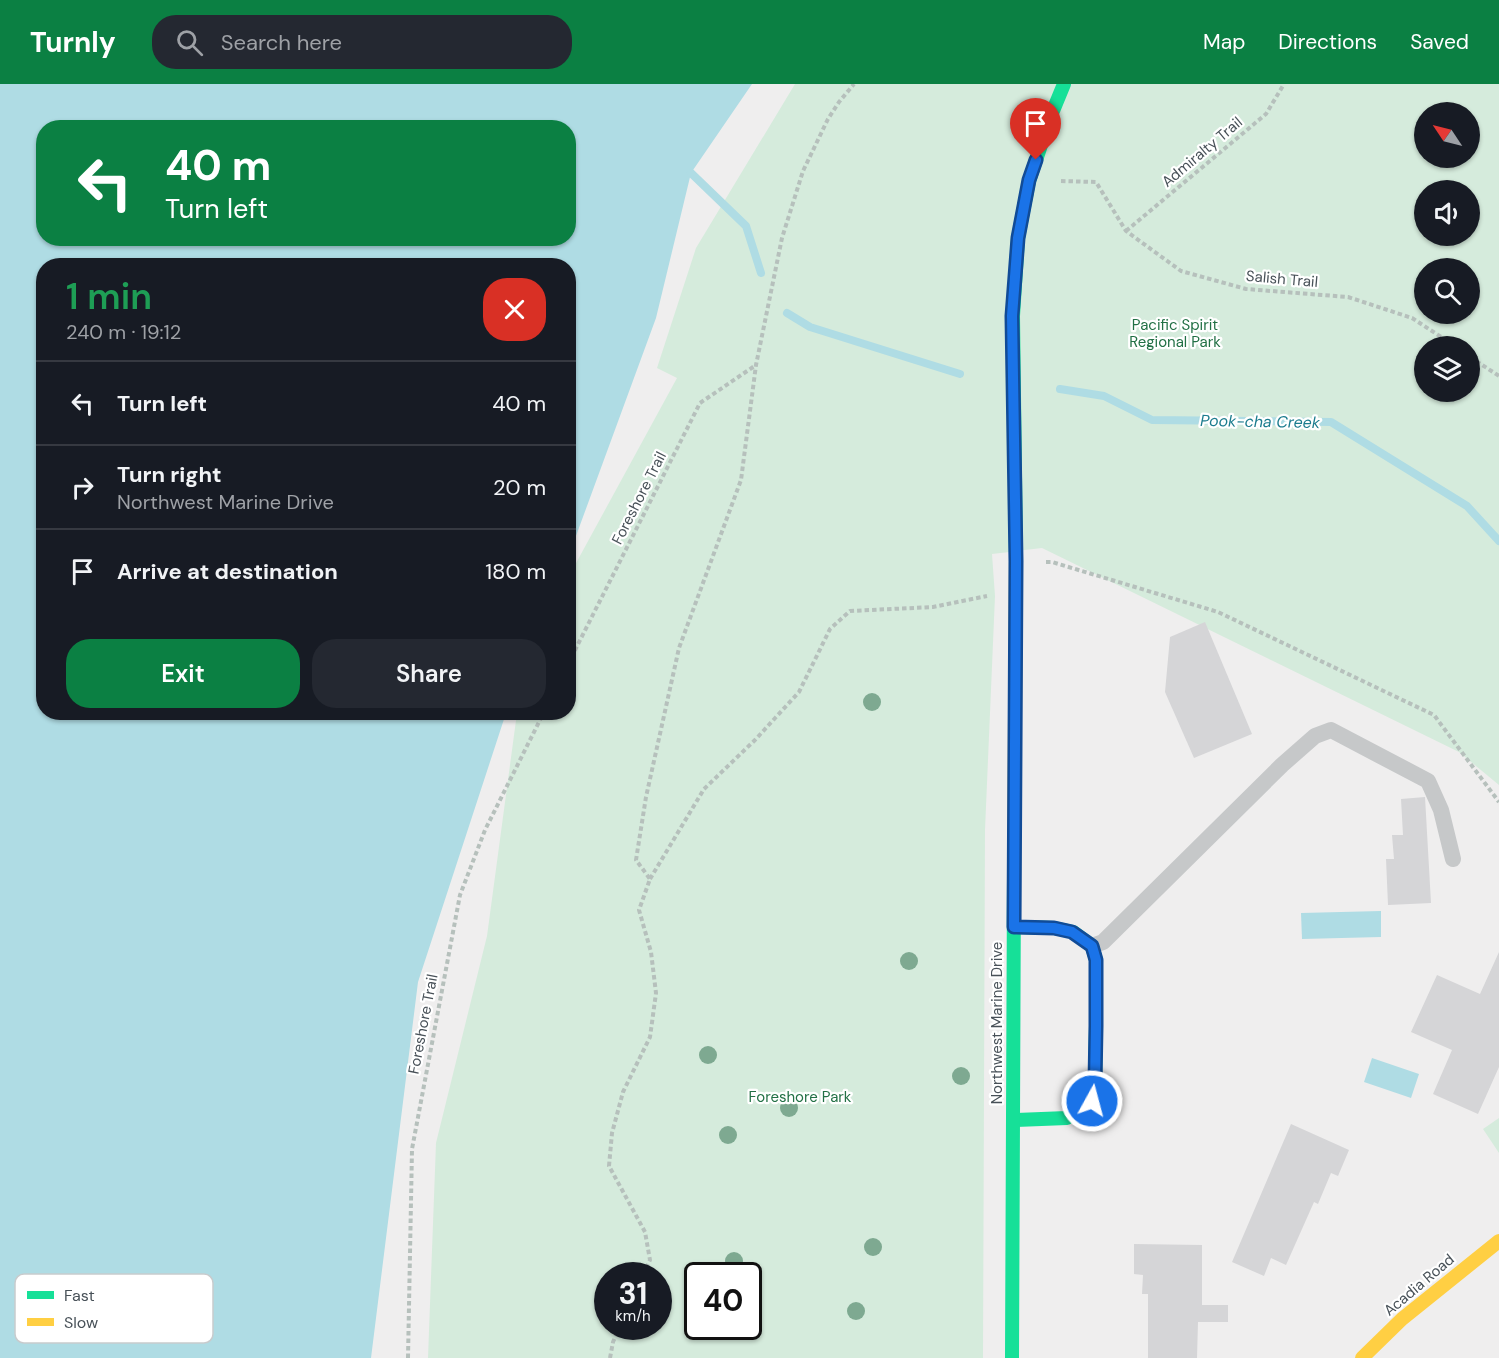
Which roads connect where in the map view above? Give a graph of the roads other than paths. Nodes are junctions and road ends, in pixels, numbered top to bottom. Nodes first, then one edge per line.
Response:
1 (1064, 84) edge
2 (1453, 859) dead end
3 (1014, 927) junction
4 (1092, 946) junction
5 (1013, 1120) junction
6 (1499, 1240) edge
7 (1012, 1358) edge
8 (1362, 1358) edge

1 - 3 street, Northwest Marine Drive
2 - 4 lane
3 - 4 street
3 - 5 street, Northwest Marine Drive
4 - 5 street
5 - 7 street, Northwest Marine Drive
6 - 8 street, Acadia Road

